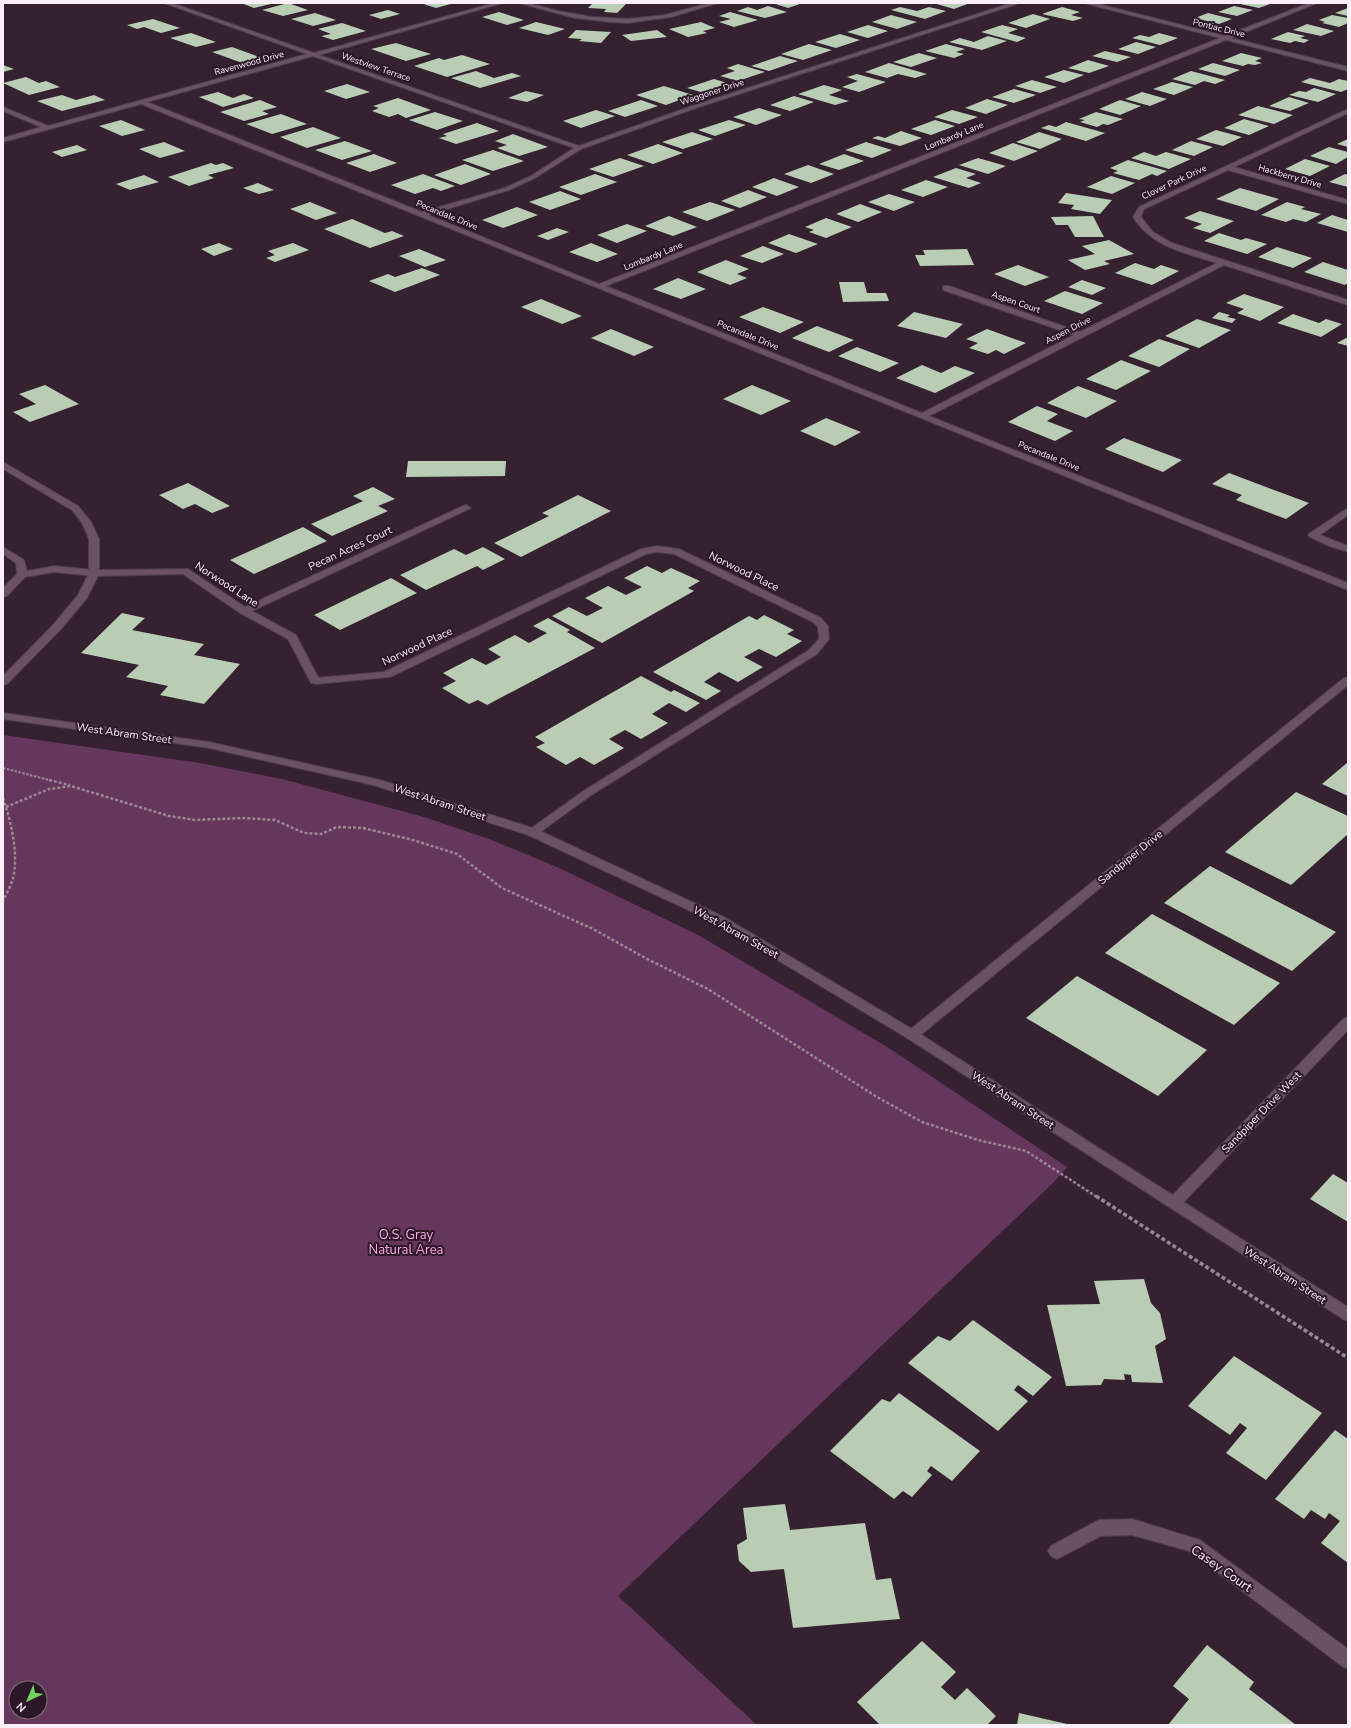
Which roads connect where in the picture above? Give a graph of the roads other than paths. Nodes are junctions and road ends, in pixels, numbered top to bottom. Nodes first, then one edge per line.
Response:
1 (167, 3) edge
2 (500, 3) edge
3 (522, 3) edge
4 (715, 3) edge
5 (1017, 3) edge
6 (1087, 3) edge
7 (1314, 3) edge
8 (1225, 38) junction
9 (313, 55) junction
10 (1348, 70) edge
11 (141, 102) junction
12 (3, 109) edge
13 (1348, 111) edge
14 (1339, 115) junction
15 (1348, 118) edge
16 (48, 128) junction
17 (3, 140) edge
18 (579, 148) junction
19 (1227, 167) junction
20 (1348, 202) edge
21 (420, 215) junction
22 (1222, 263) junction
23 (600, 286) junction
24 (946, 288) dead end
25 (1348, 303) edge
26 (1080, 335) junction
27 (922, 416) junction
28 (3, 465) edge
29 (466, 508) dead end
30 (1348, 511) edge
31 (1348, 549) edge
32 (3, 550) edge
33 (94, 573) junction
34 (22, 575) junction
35 (1348, 587) edge
36 (3, 594) edge
37 (244, 611) junction
38 (1348, 680) edge
39 (315, 681) joint
40 (3, 682) edge
41 (3, 716) edge
42 (532, 832) junction
43 (1348, 1022) edge
44 (912, 1035) junction
45 (1174, 1203) junction
46 (1348, 1315) edge
47 (1057, 1551) dead end
48 (1348, 1660) edge

1 - 9 street, Westview Terrace
2 - 9 street, Ravenwood Drive
3 - 4 street
5 - 18 street, Waggoner Drive
6 - 8 street, Pontiac Drive
7 - 8 street, Lombardy Lane
8 - 10 street, Pontiac Drive
8 - 23 street, Lombardy Lane
9 - 11 street, Ravenwood Drive
9 - 18 street, Westview Terrace
11 - 16 street, Ravenwood Drive
11 - 21 street, Pecandale Drive
12 - 16 street
13 - 14 street, Clover Park Drive
14 - 15 street
14 - 19 street, Clover Park Drive
16 - 17 street, Ravenwood Drive
18 - 21 street, Waggoner Drive
19 - 20 street, Hackberry Drive
19 - 22 street, Clover Park Drive
21 - 23 street, Pecandale Drive
22 - 25 street, Clover Park Drive
22 - 26 street, Aspen Drive
23 - 27 street, Pecandale Drive
24 - 26 street, Aspen Court
26 - 27 street, Aspen Drive
27 - 35 street, Pecandale Drive
28 - 33 street
29 - 37 street, Pecan Acres Court
30 - 31 street
32 - 34 street
33 - 34 street, Norwood Lane
33 - 37 street, Norwood Lane
33 - 40 street
34 - 36 street
37 - 39 street, Norwood Lane
38 - 44 street, Sandpiper Drive
39 - 42 street, Norwood Place
41 - 42 street, West Abram Street
42 - 44 street, West Abram Street
43 - 45 street, Sandpiper Drive West
44 - 45 street, West Abram Street
45 - 46 street, West Abram Street
47 - 48 street, Casey Court

